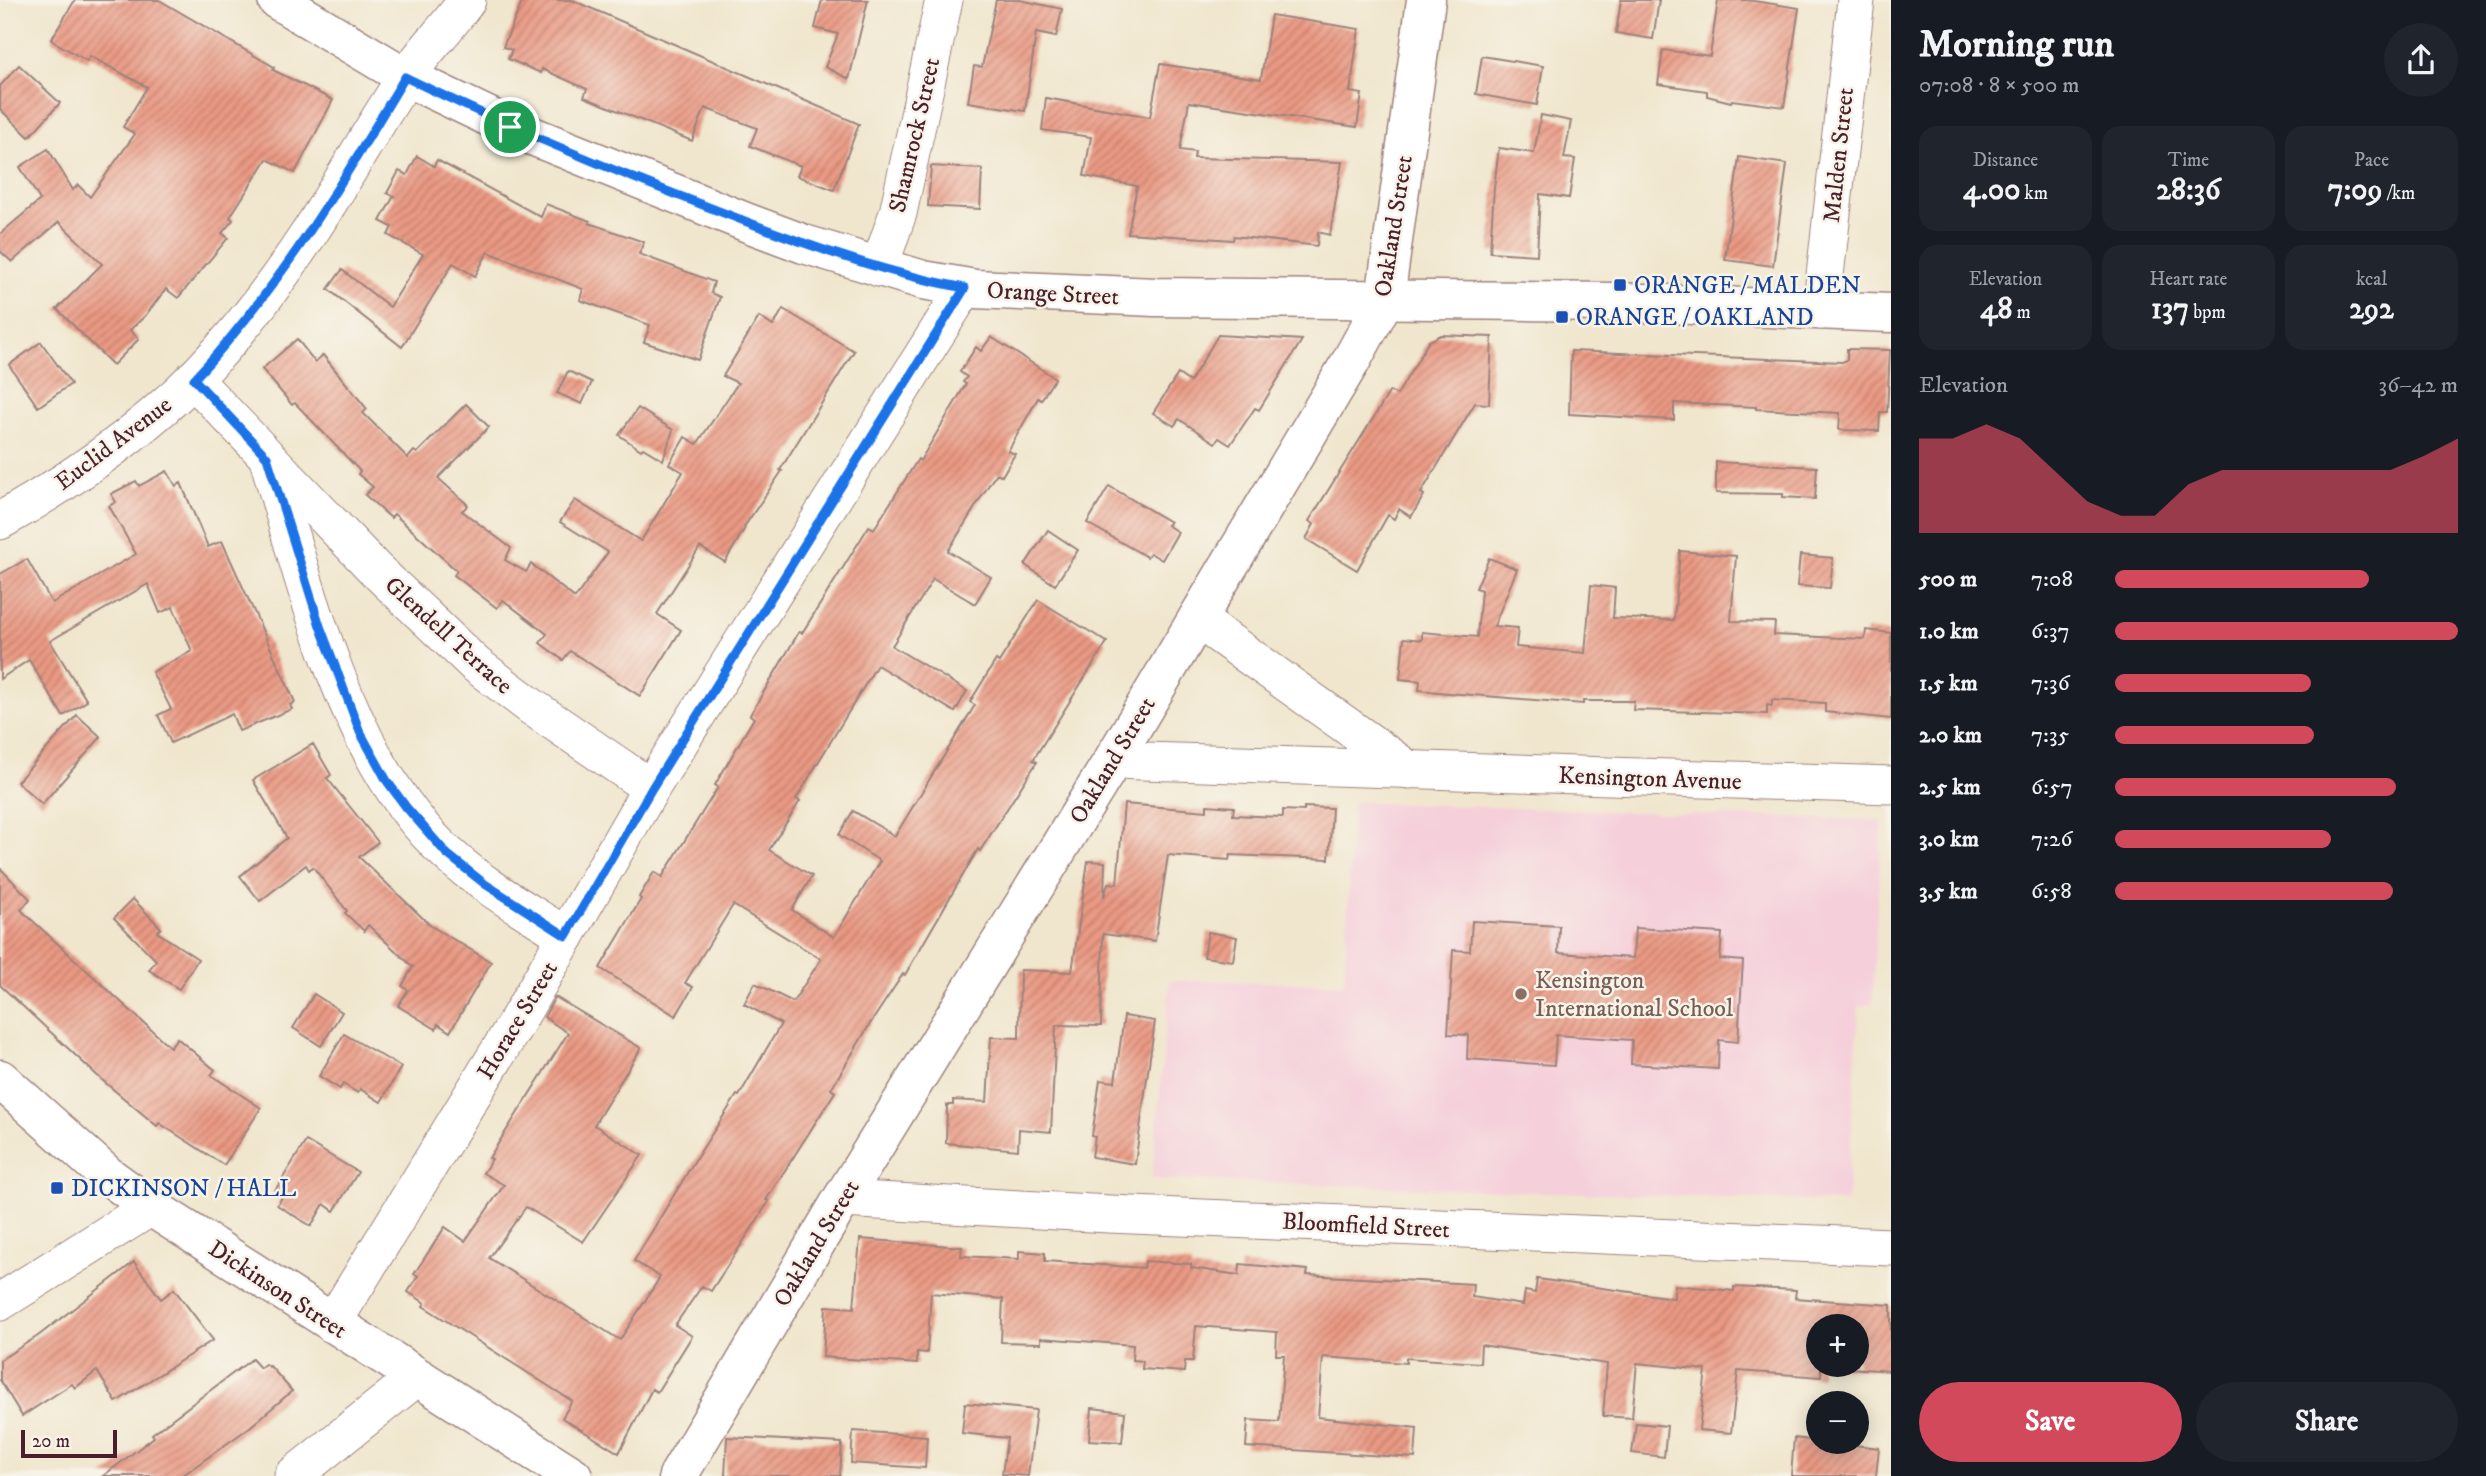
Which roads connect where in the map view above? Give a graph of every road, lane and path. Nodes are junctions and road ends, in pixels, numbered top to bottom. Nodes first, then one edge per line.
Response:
1 (276, 0) edge
2 (467, 0) edge
3 (944, 0) edge
4 (1426, 0) edge
5 (1856, 0) edge
6 (405, 77) junction
7 (879, 268) junction
8 (965, 288) junction
9 (1385, 299) junction
10 (1821, 311) junction
11 (1891, 313) edge
12 (194, 379) junction
13 (267, 457) junction
14 (0, 520) edge
15 (1197, 619) junction
16 (1113, 760) junction
17 (1409, 770) junction
18 (1891, 785) edge
19 (652, 788) junction
20 (566, 936) junction
21 (0, 1079) edge
22 (842, 1199) junction
23 (151, 1207) junction
24 (1891, 1247) edge
25 (0, 1302) edge
26 (332, 1324) junction
27 (417, 1377) junction
28 (293, 1476) edge
29 (573, 1476) edge
30 (678, 1476) edge

1 - 6 main road, Orange Street
2 - 6 street, Euclid Avenue
3 - 7 street, Shamrock Street
4 - 9 main road, Oakland Street
5 - 10 street, Malden Street
6 - 7 main road, Orange Street
6 - 12 street, Euclid Avenue
7 - 8 main road, Orange Street
8 - 9 main road, Orange Street
8 - 19 street, Horace Street
9 - 10 main road, Orange Street
9 - 15 main road, Oakland Street
10 - 11 main road, Orange Street
12 - 13 street, Glendell Terrace
12 - 14 street, Euclid Avenue
13 - 19 street, Glendell Terrace
13 - 20 street, Glendell Terrace
15 - 16 main road, Oakland Street
15 - 17 street
16 - 17 street, Kensington Avenue
16 - 22 main road, Oakland Street
17 - 18 street, Kensington Avenue
19 - 20 street, Horace Street
20 - 26 street, Horace Street
21 - 23 main road, Dickinson Street
22 - 24 street, Bloomfield Street
22 - 30 main road, Oakland Street
23 - 25 street
23 - 26 main road, Dickinson Street
26 - 27 main road, Dickinson Street
27 - 28 street
27 - 29 main road, Dickinson Street

